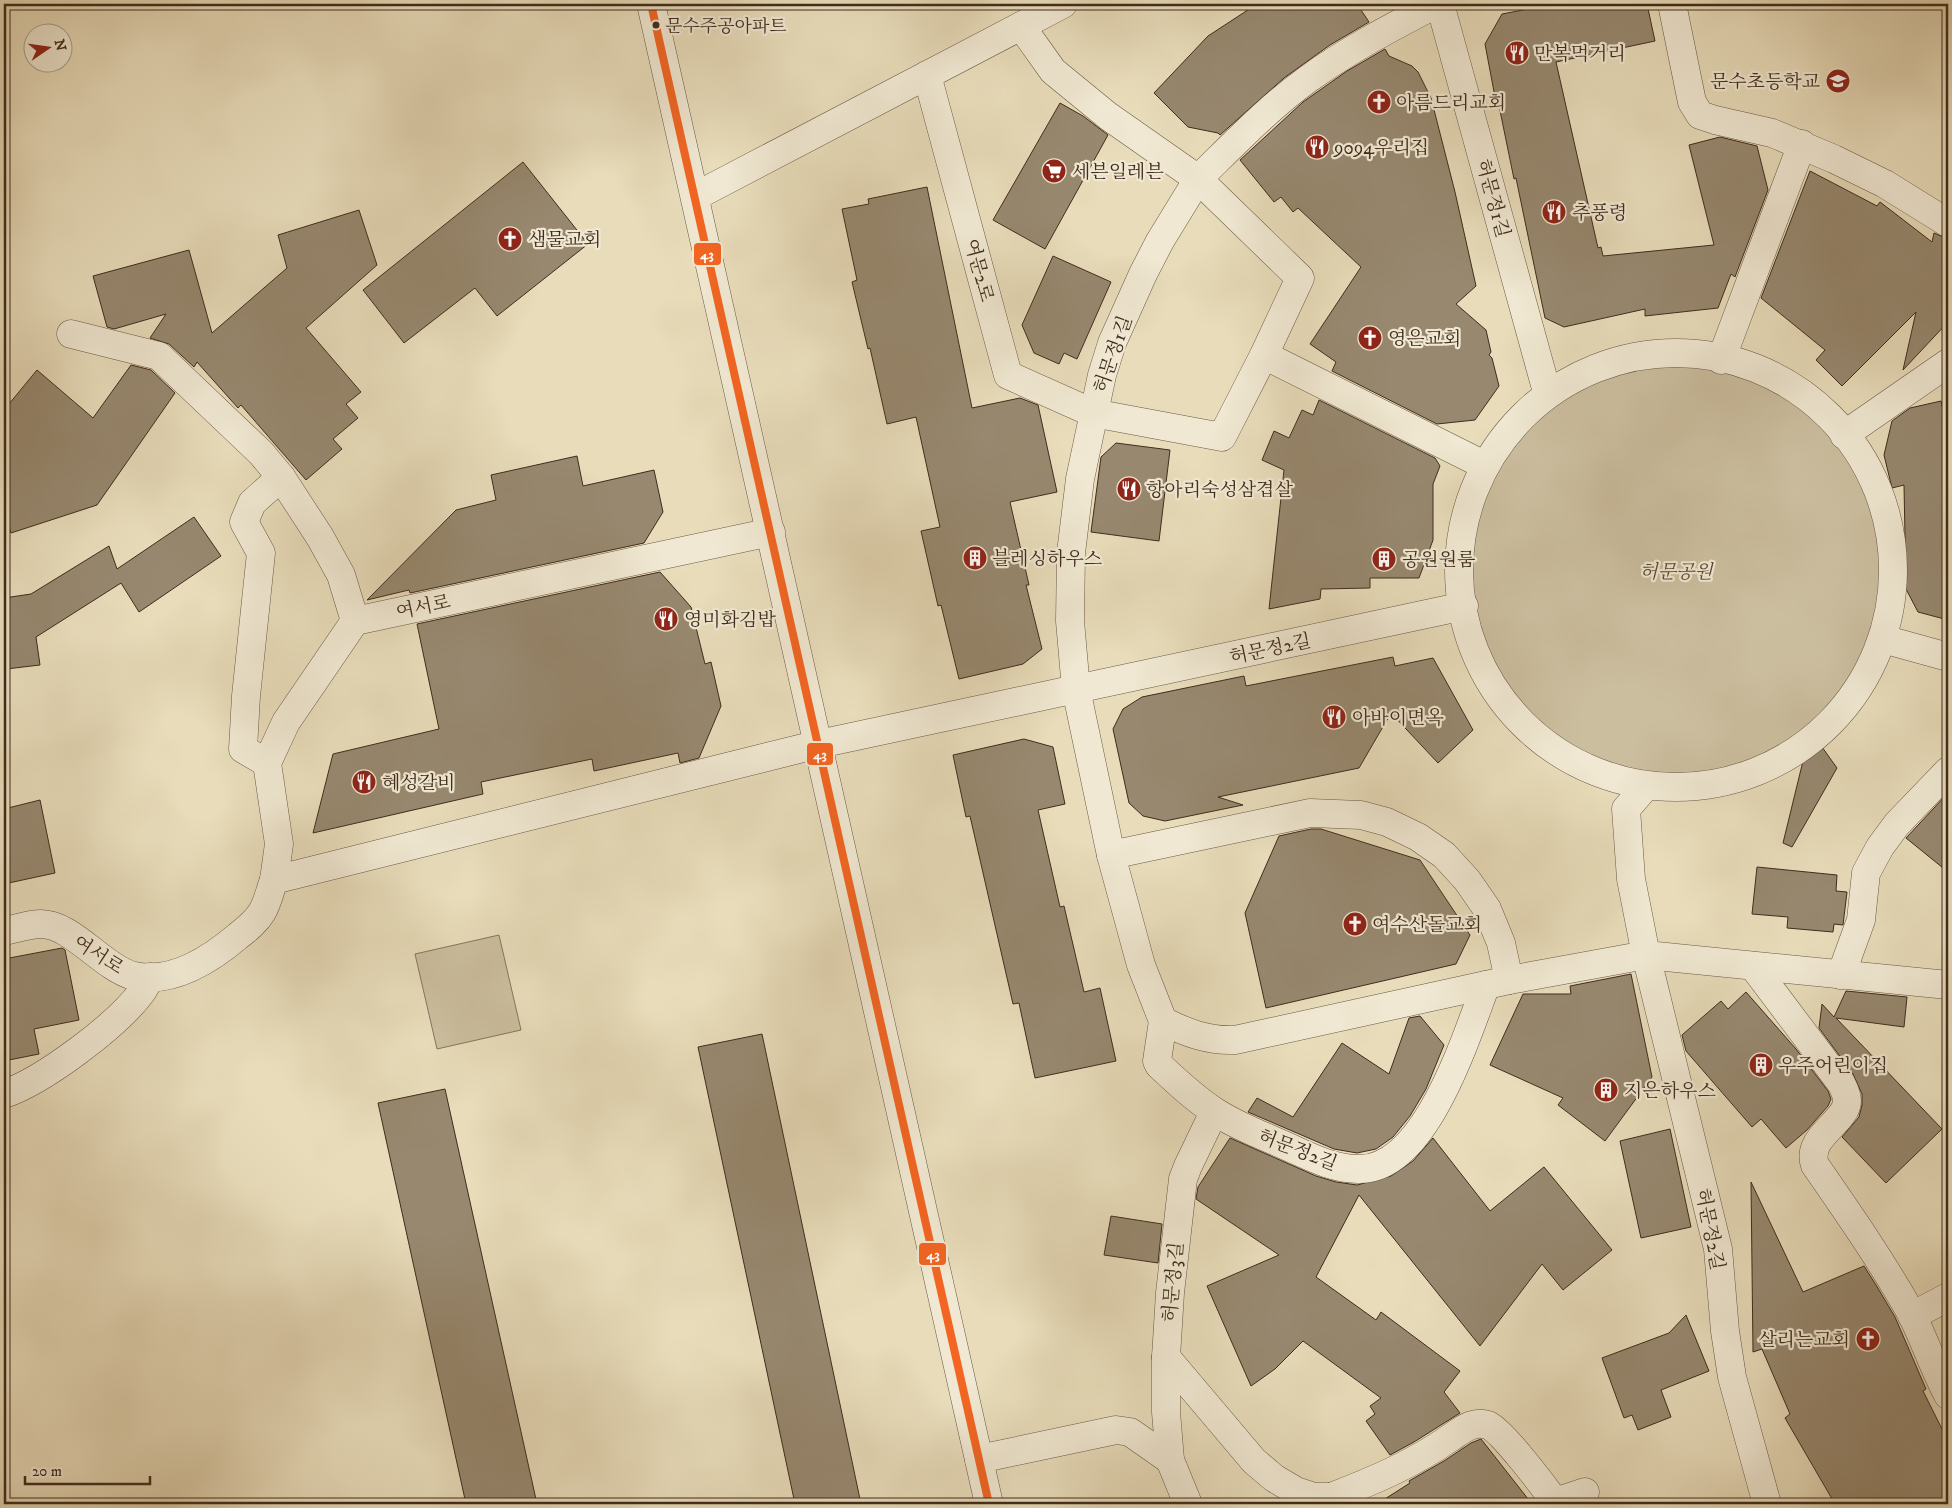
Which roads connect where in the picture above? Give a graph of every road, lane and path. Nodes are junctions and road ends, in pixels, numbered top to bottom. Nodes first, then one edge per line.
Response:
1 (651, 4) edge
2 (1063, 4) edge
3 (1436, 4) edge
4 (1440, 4) edge
5 (1672, 4) edge
6 (1021, 26) junction
7 (927, 75) junction
8 (1802, 144) junction
9 (1198, 179) junction
10 (696, 196) junction
11 (1948, 223) edge
12 (71, 334) dead end
13 (1264, 355) junction
14 (1721, 360) junction
15 (1948, 363) edge
16 (1547, 392) junction
17 (1093, 413) junction
18 (1844, 435) junction
19 (1484, 465) junction
20 (281, 477) junction
21 (771, 532) junction
22 (1464, 606) junction
23 (355, 621) junction
24 (1883, 638) junction
25 (1948, 657) edge
26 (1076, 689) junction
27 (819, 744) junction
28 (267, 763) junction
29 (1948, 771) edge
30 (1646, 786) junction
31 (1111, 855) junction
32 (274, 880) junction
33 (4, 931) edge
34 (1646, 955) junction
35 (1753, 966) junction
36 (1841, 975) junction
37 (151, 977) junction
38 (1498, 982) junction
39 (1948, 985) edge
40 (1163, 1021) junction
41 (4, 1094) edge
42 (1214, 1112) junction
43 (1948, 1297) edge
44 (1912, 1316) junction
45 (1166, 1357) junction
46 (1948, 1395) edge
47 (979, 1458) junction
48 (1170, 1460) junction
49 (1585, 1492) dead end
50 (1334, 1501) edge
51 (989, 1504) edge
52 (1188, 1504) edge
53 (1767, 1504) edge

1 - 10 street
2 - 6 street
3 - 9 street, 허문정1길
4 - 16 street, 허문정1길
5 - 8 street
6 - 7 street
6 - 9 street, 허문정1길
7 - 10 street
7 - 17 street, 여문2로
8 - 11 street
8 - 14 street
9 - 13 street, 허문정1길
9 - 17 street, 허문정1길
10 - 21 street
12 - 20 street
13 - 17 street, 허문정1길
13 - 19 street
14 - 16 street
14 - 18 street
15 - 18 street
16 - 19 street
17 - 26 street
18 - 24 street
19 - 22 street
20 - 23 street
20 - 28 street
21 - 23 street, 여서로
21 - 27 street
22 - 26 street, 허문정2길
22 - 30 street
23 - 28 street
24 - 25 street
24 - 30 street
26 - 27 street, 허문정2길
26 - 31 street
27 - 32 street
27 - 47 street
28 - 32 street, 여서로
29 - 36 street
30 - 34 street, 허문정2길
31 - 38 street
31 - 40 street
32 - 37 street, 여서로
33 - 37 street, 여서로
34 - 35 street
34 - 38 street
34 - 53 street, 허문정2길
35 - 36 street
35 - 44 street
36 - 39 street
37 - 41 street
38 - 40 street
38 - 42 street, 허문정2길
40 - 42 street, 허문정2길
42 - 45 street, 허문정3길
43 - 44 street
44 - 46 street
45 - 48 street, 허문정3길
45 - 50 street
47 - 48 street
47 - 51 street
48 - 52 street, 허문정3길
49 - 50 street

